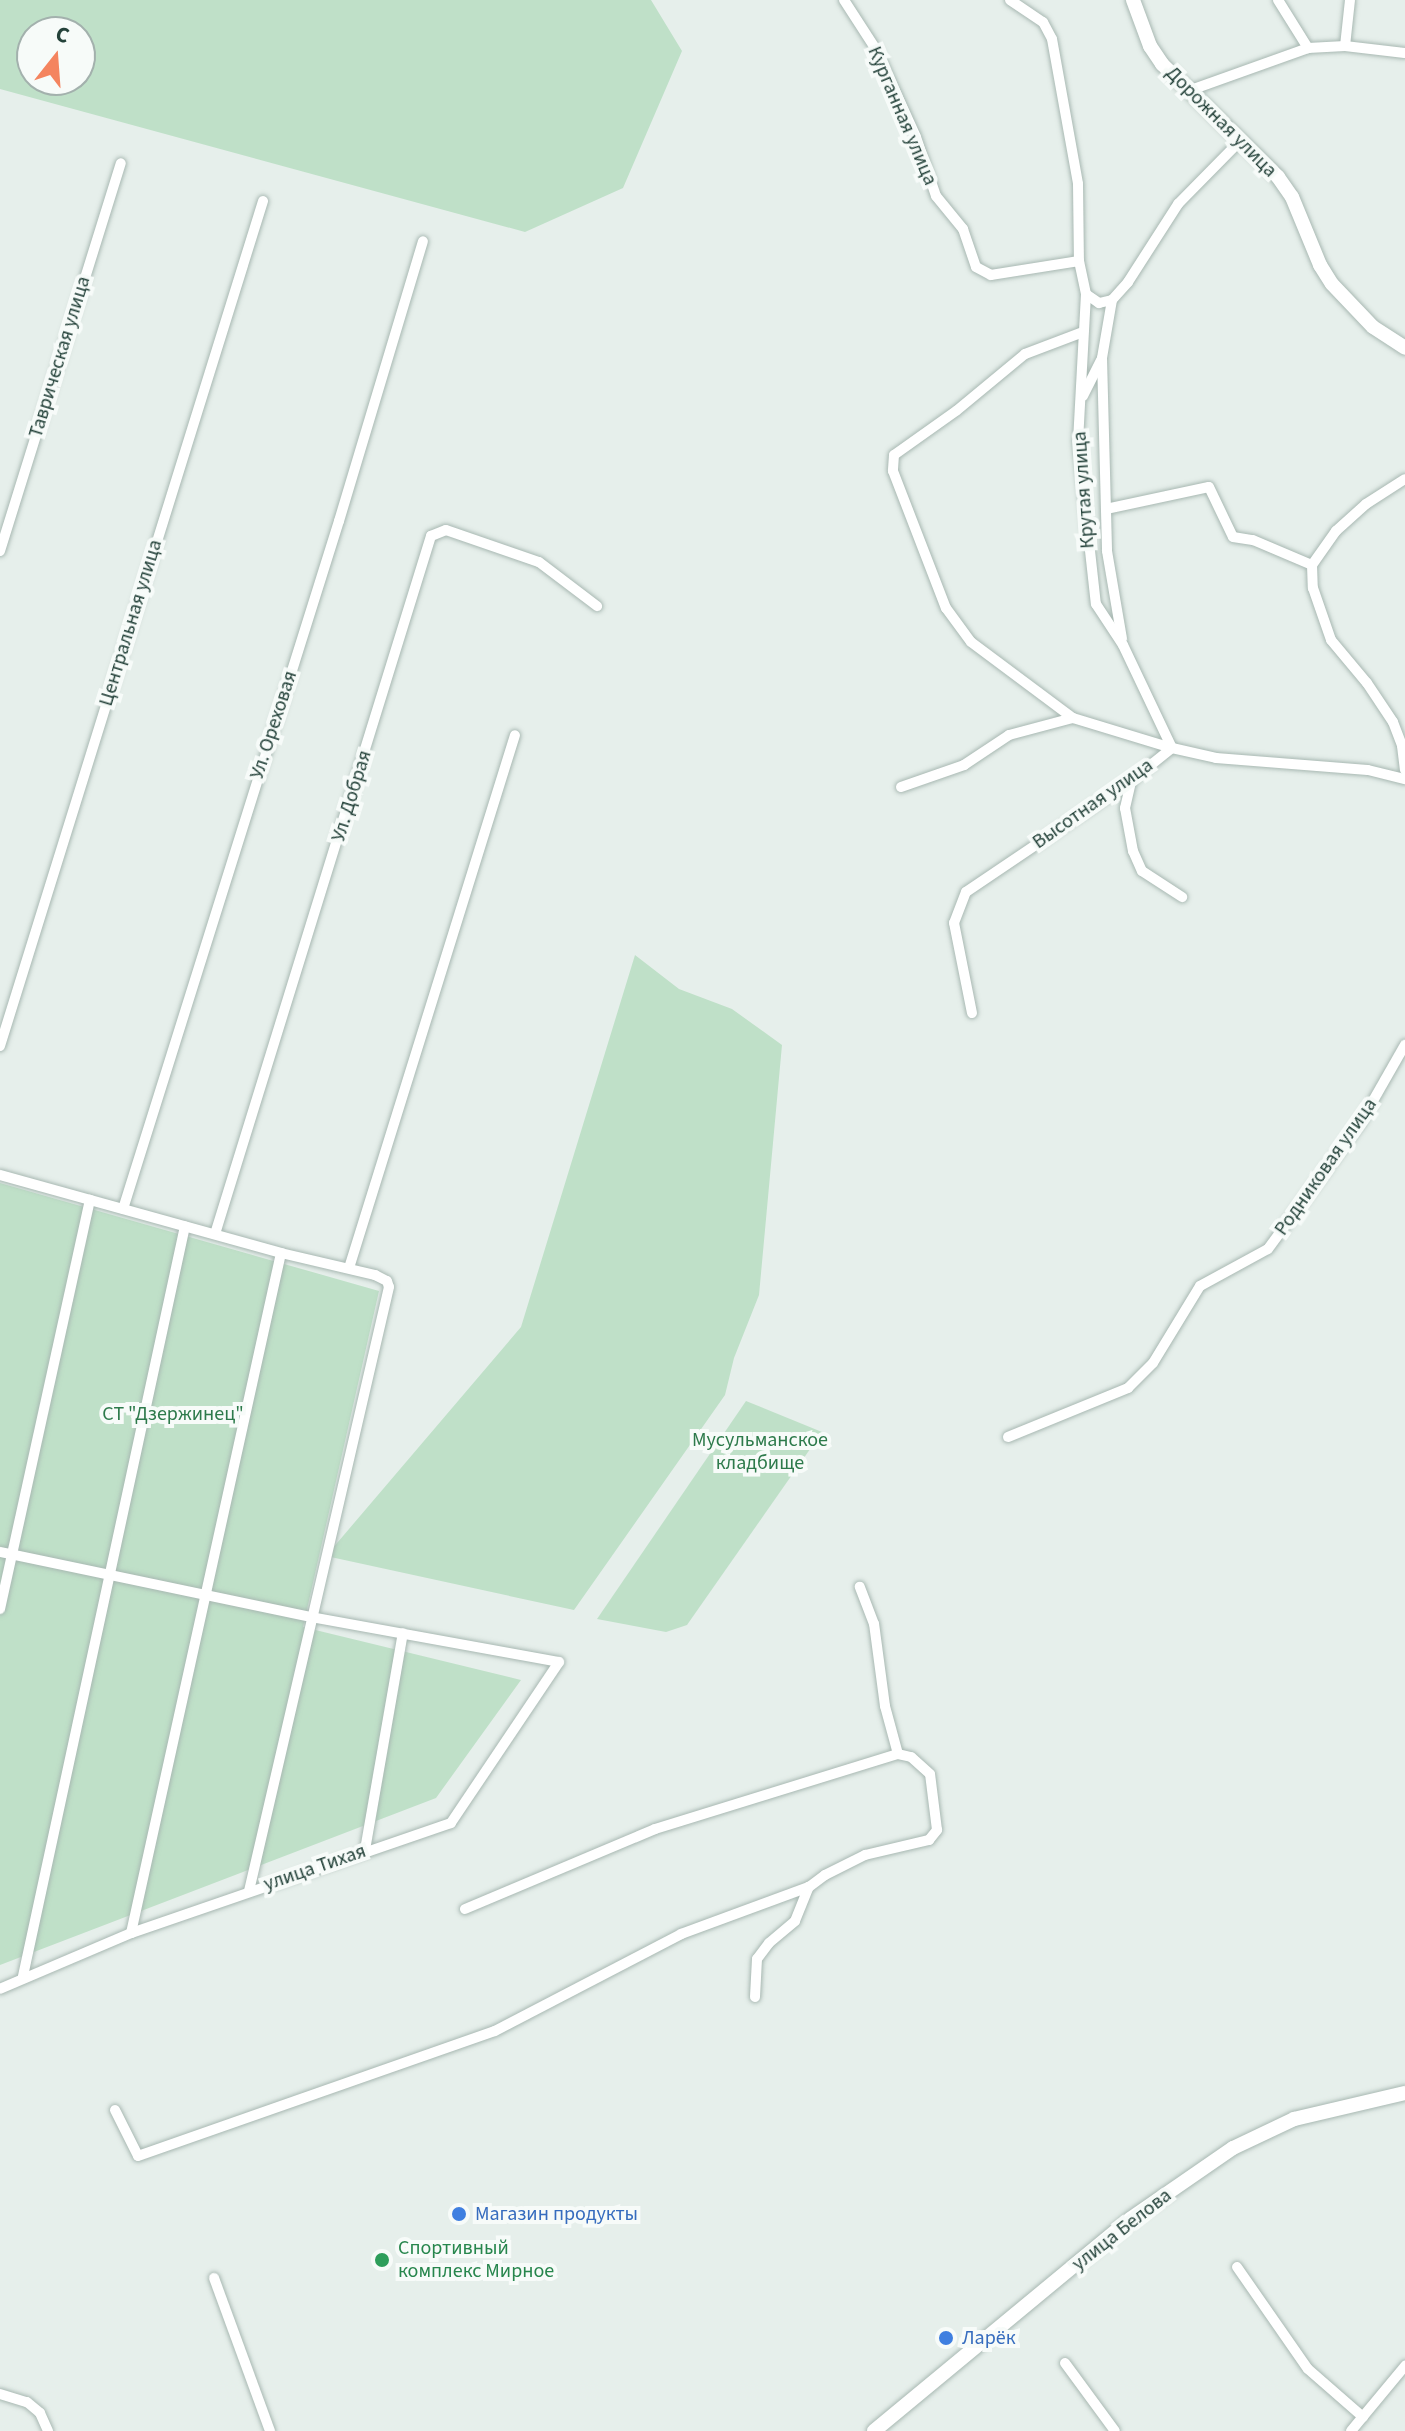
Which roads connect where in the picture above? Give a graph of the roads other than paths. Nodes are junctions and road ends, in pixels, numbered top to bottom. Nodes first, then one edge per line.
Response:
1 (844, 0) edge
2 (1010, 0) edge
3 (1133, 0) edge
4 (1278, 0) edge
5 (1350, 0) edge
6 (1345, 46) junction
7 (1308, 48) junction
8 (1405, 53) edge
9 (1188, 91) junction
10 (1239, 142) junction
11 (121, 163) dead end
12 (263, 201) dead end
13 (423, 241) dead end
14 (1079, 261) junction
15 (1086, 294) junction
16 (1112, 300) junction
17 (1083, 332) junction
18 (1405, 348) edge
19 (1102, 358) junction
20 (1081, 399) junction
21 (1405, 479) edge
22 (1106, 509) junction
23 (0, 551) edge
24 (1312, 565) junction
25 (597, 606) dead end
26 (1123, 645) junction
27 (1073, 718) junction
28 (515, 735) dead end
29 (1404, 745) edge
30 (1172, 748) junction
31 (1405, 770) edge
32 (1405, 779) edge
33 (1132, 780) junction
34 (901, 787) dead end
35 (1182, 897) dead end
36 (972, 1013) dead end
37 (1405, 1045) edge
38 (0, 1046) edge
39 (0, 1175) edge
40 (90, 1200) junction
41 (123, 1209) junction
42 (185, 1226) junction
43 (215, 1234) junction
44 (281, 1253) junction
45 (349, 1268) junction
46 (1008, 1437) dead end
47 (6, 1553) edge
48 (109, 1577) junction
49 (860, 1587) dead end
50 (208, 1596) junction
51 (0, 1609) edge
52 (311, 1617) junction
53 (403, 1633) junction
54 (898, 1754) junction
55 (365, 1850) junction
56 (809, 1887) junction
57 (249, 1891) junction
58 (465, 1909) dead end
59 (131, 1933) junction
60 (23, 1976) junction
61 (0, 1989) edge
62 (755, 1997) dead end
63 (1405, 2093) edge
64 (115, 2110) dead end
65 (1237, 2267) dead end
66 (214, 2278) dead end
67 (1065, 2363) dead end
68 (1405, 2366) edge
69 (0, 2394) edge
70 (1363, 2417) junction
71 (48, 2431) edge
72 (270, 2431) edge
73 (874, 2431) edge
74 (1115, 2431) edge
75 (1351, 2431) edge

1 - 14 street, Курганная улица
2 - 14 street, Крутая улица
3 - 9 main road, Дорожная улица
4 - 7 street
5 - 6 street
6 - 7 street
6 - 8 street
7 - 9 street
9 - 10 main road, Дорожная улица
10 - 16 street
10 - 18 main road, Дорожная улица
11 - 23 street, Таврическая улица
12 - 38 street, Центральная улица
13 - 41 street, Ул. Ореховая
14 - 15 street, Крутая улица
15 - 16 street
15 - 17 street, Крутая улица
16 - 19 street
17 - 20 street, Крутая улица
17 - 27 street, Высотная улица
19 - 20 street
19 - 22 street
20 - 26 street, Крутая улица
21 - 24 street
22 - 24 street
22 - 26 street
24 - 29 street
25 - 43 street, Ул. Добрая
26 - 30 street, Крутая улица
27 - 30 street, Высотная улица
27 - 34 street
28 - 45 street
29 - 31 street
30 - 32 street
30 - 33 street, Высотная улица
33 - 35 street
33 - 36 street, Высотная улица
37 - 46 street, Родниковая улица
39 - 40 street
40 - 41 street
40 - 47 street
41 - 42 street
42 - 43 street
42 - 48 street
43 - 44 street
44 - 45 street
44 - 50 street
45 - 52 street
47 - 48 street
47 - 51 street
48 - 50 street
48 - 60 street
49 - 54 street
50 - 52 street
50 - 59 street
52 - 53 street
52 - 57 street
53 - 55 street
53 - 55 street, улица Тихая
54 - 56 street
54 - 58 street
55 - 57 street, улица Тихая
56 - 62 street
56 - 64 street
57 - 59 street, улица Тихая
59 - 60 street, улица Тихая
60 - 61 street, улица Тихая
63 - 73 main road, улица Белова
65 - 70 street
66 - 72 street
67 - 74 street
68 - 70 street
69 - 71 street
70 - 75 street

